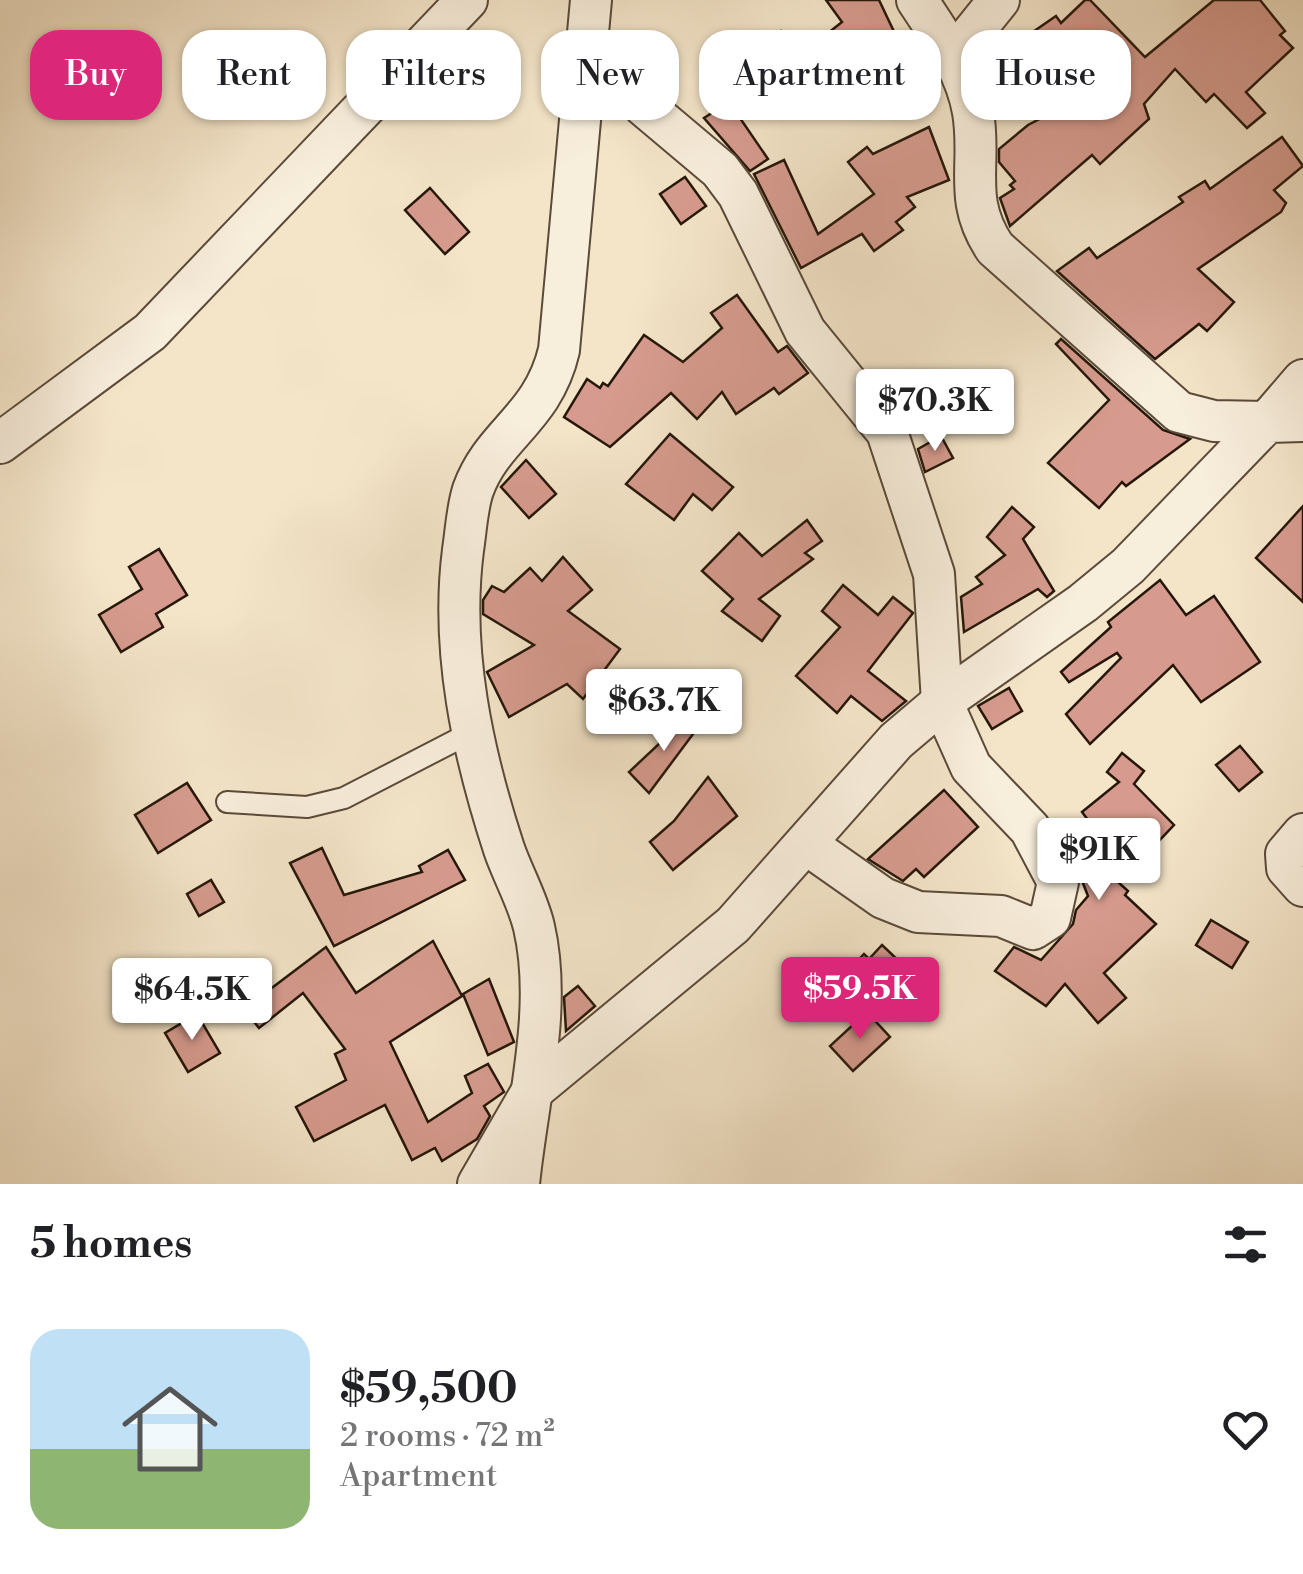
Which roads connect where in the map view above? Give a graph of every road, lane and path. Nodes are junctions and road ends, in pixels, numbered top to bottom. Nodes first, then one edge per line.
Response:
1 (467, 0) edge
2 (592, 0) edge
3 (917, 0) edge
4 (999, 0) edge
5 (590, 30) edge
6 (954, 56) junction
7 (582, 120) edge
8 (661, 120) edge
9 (1303, 380) edge
10 (1285, 422) edge
11 (0, 443) edge
12 (942, 702) junction
13 (472, 732) junction
14 (227, 802) dead end
15 (1303, 834) edge
16 (806, 844) junction
17 (1303, 886) edge
18 (532, 1090) junction
19 (478, 1184) edge
20 (519, 1184) edge

1 - 11 street
2 - 5 street
3 - 6 street
4 - 6 street
6 - 10 street
7 - 13 street
8 - 12 street
9 - 10 street
10 - 12 street
12 - 16 street
12 - 16 street
13 - 14 lane
13 - 18 street
15 - 17 street
16 - 18 street
18 - 19 street
18 - 20 street

